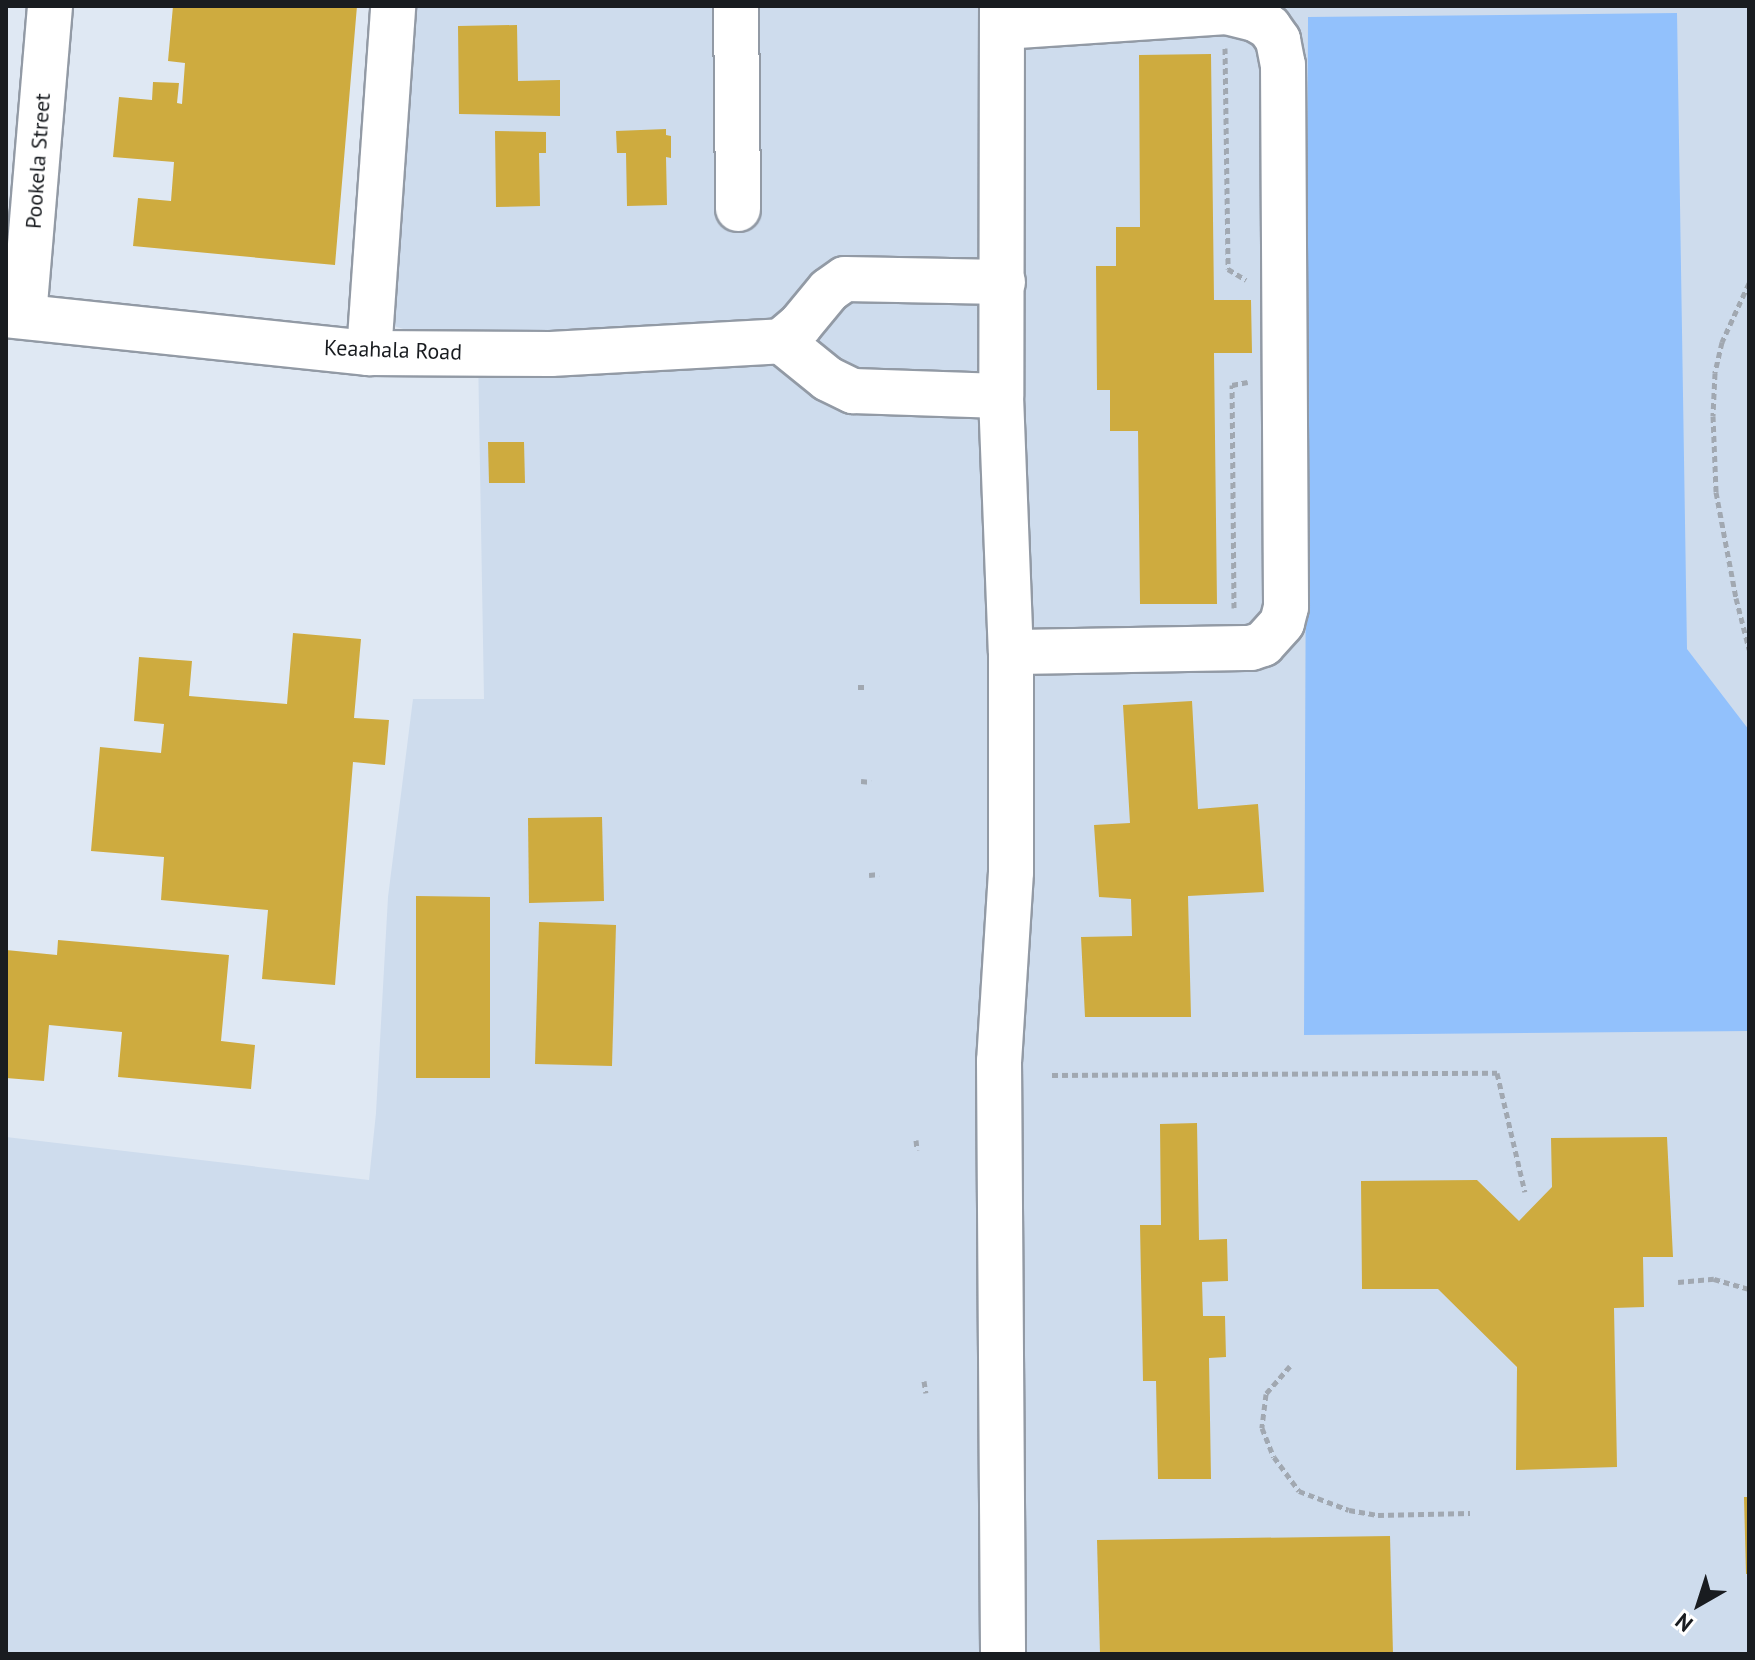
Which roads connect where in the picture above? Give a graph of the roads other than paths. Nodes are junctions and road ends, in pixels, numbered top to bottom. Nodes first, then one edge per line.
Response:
1 (50, 6) edge
2 (393, 6) edge
3 (736, 6) edge
4 (1003, 17) edge
5 (738, 209) dead end
6 (1003, 282) junction
7 (15, 316) edge
8 (781, 341) junction
9 (369, 353) junction
10 (1001, 396) junction
11 (1011, 652) junction
12 (1003, 1654) edge

1 - 7 street, Pookela Street
2 - 9 street
3 - 5 street
4 - 6 street
4 - 11 street
6 - 8 street
6 - 10 street
7 - 9 street, Keaahala Road
8 - 9 street, Keaahala Road
8 - 10 street
10 - 11 street
11 - 12 street

